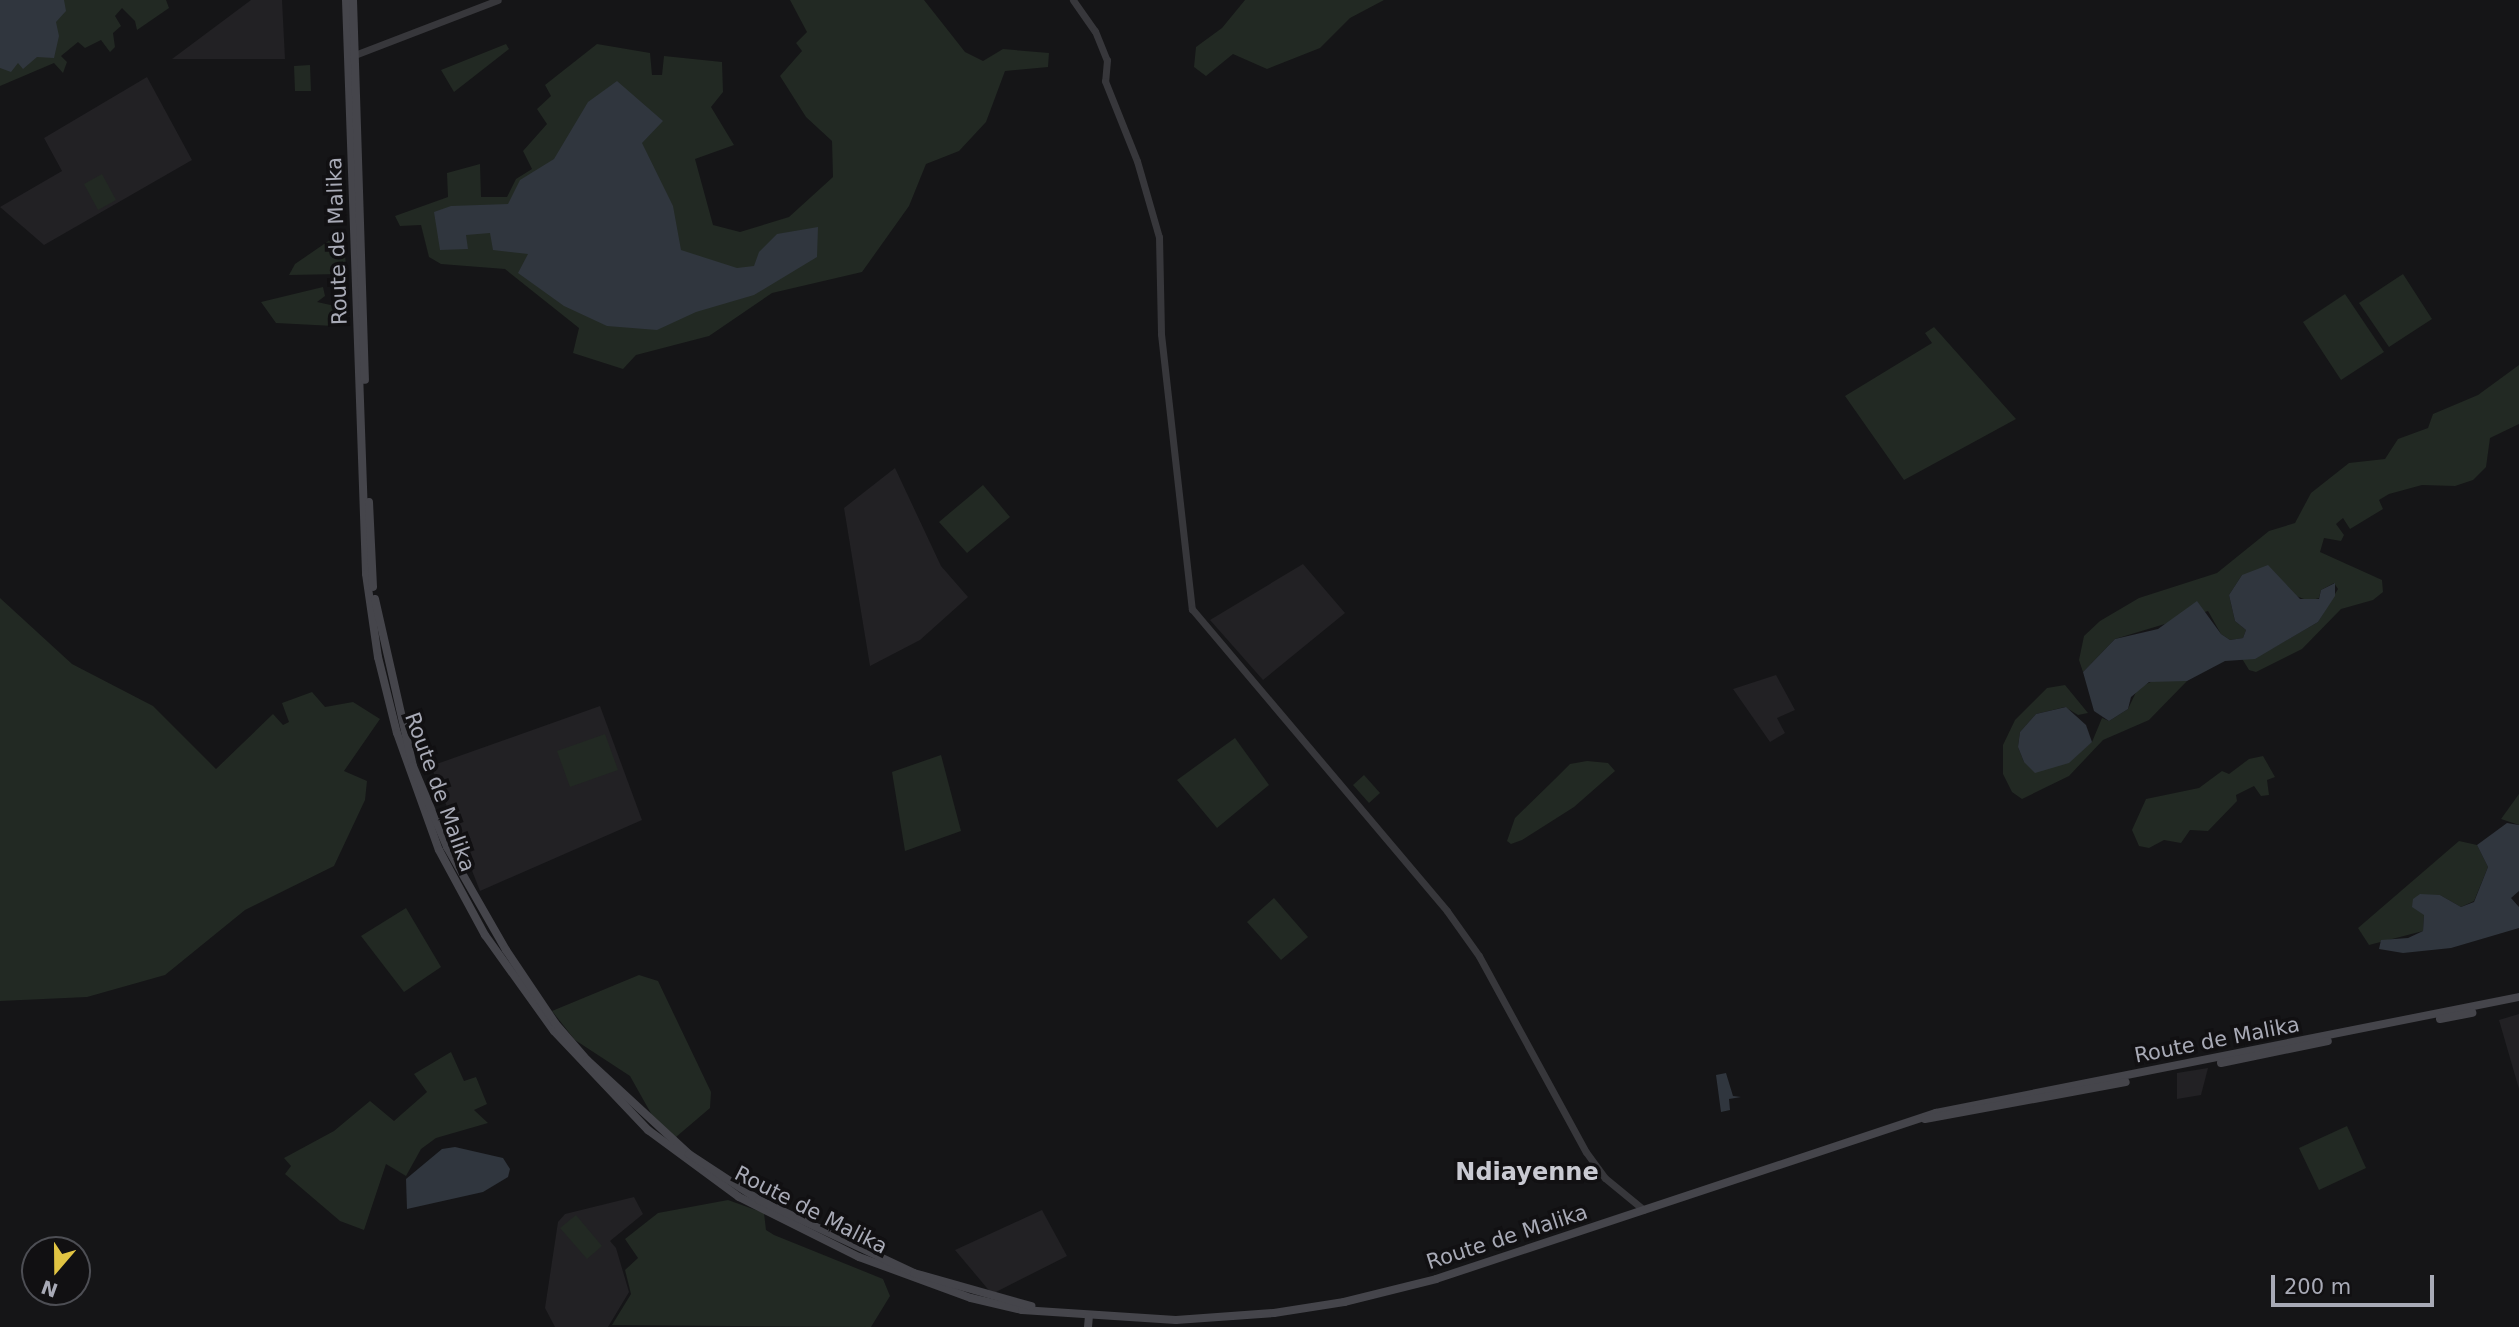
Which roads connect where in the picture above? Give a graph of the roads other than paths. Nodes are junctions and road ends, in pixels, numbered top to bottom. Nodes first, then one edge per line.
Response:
1 (346, 0) edge
2 (353, 0) edge
3 (498, 0) edge
4 (1073, 0) edge
5 (351, 57) junction
6 (2519, 997) edge
7 (2519, 1002) edge
8 (1922, 1118) junction
9 (1644, 1210) junction
10 (1089, 1316) junction
11 (1088, 1327) edge

1 - 5 main road, Route de Malika
2 - 5 main road, Route de Malika
3 - 5 street
4 - 9 street
5 - 10 main road, Route de Malika
6 - 8 main road, Route de Malika
7 - 8 main road, Route de Malika
8 - 9 main road, Route de Malika
9 - 10 main road, Route de Malika
10 - 11 main road

